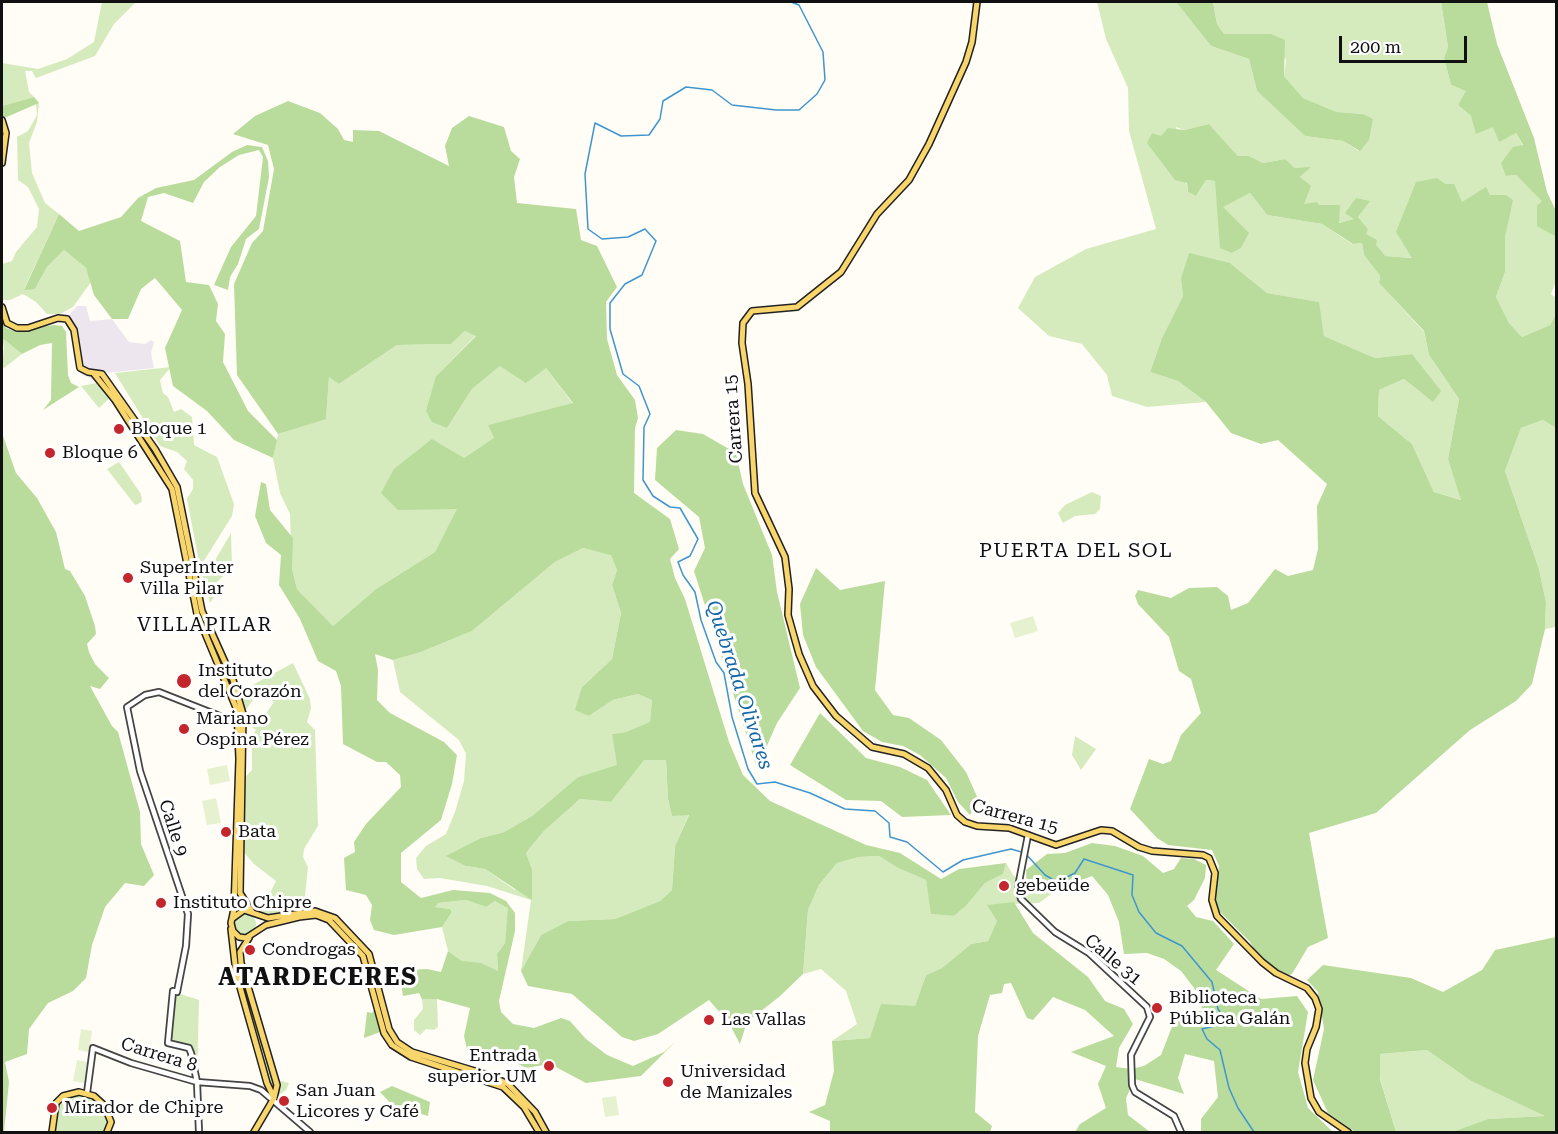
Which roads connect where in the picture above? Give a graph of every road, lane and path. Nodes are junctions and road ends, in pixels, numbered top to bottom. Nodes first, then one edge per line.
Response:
1 (977, 2) edge
2 (2, 120) edge
3 (2, 163) edge
4 (2, 307) edge
5 (94, 374) junction
6 (238, 722) junction
7 (244, 728) junction
8 (1027, 837) junction
9 (254, 913) junction
10 (232, 920) junction
11 (231, 927) junction
12 (257, 931) junction
13 (250, 937) junction
14 (196, 1082) junction
15 (87, 1093) junction
16 (274, 1098) junction
17 (52, 1132) edge
18 (107, 1132) edge
19 (199, 1132) edge
20 (254, 1132) edge
21 (310, 1132) edge
22 (539, 1132) edge
23 (546, 1132) edge
24 (1181, 1132) edge
25 (1348, 1132) edge

1 - 8 main road, Carrera 15
2 - 3 main road
4 - 5 main road
5 - 6 main road
5 - 7 main road
6 - 7 street
6 - 10 main road
6 - 14 street, Calle 9
7 - 9 main road
8 - 24 street, Calle 31
8 - 25 main road, Carrera 15
9 - 10 main road
9 - 12 main road
9 - 23 main road
10 - 11 main road
11 - 13 main road
11 - 16 main road
12 - 13 main road
12 - 22 main road
13 - 16 main road
14 - 15 street, Carrera 8
14 - 16 street, Carrera 8
14 - 19 street
15 - 17 main road
15 - 18 main road
16 - 20 main road
16 - 21 street, Carrera 8

